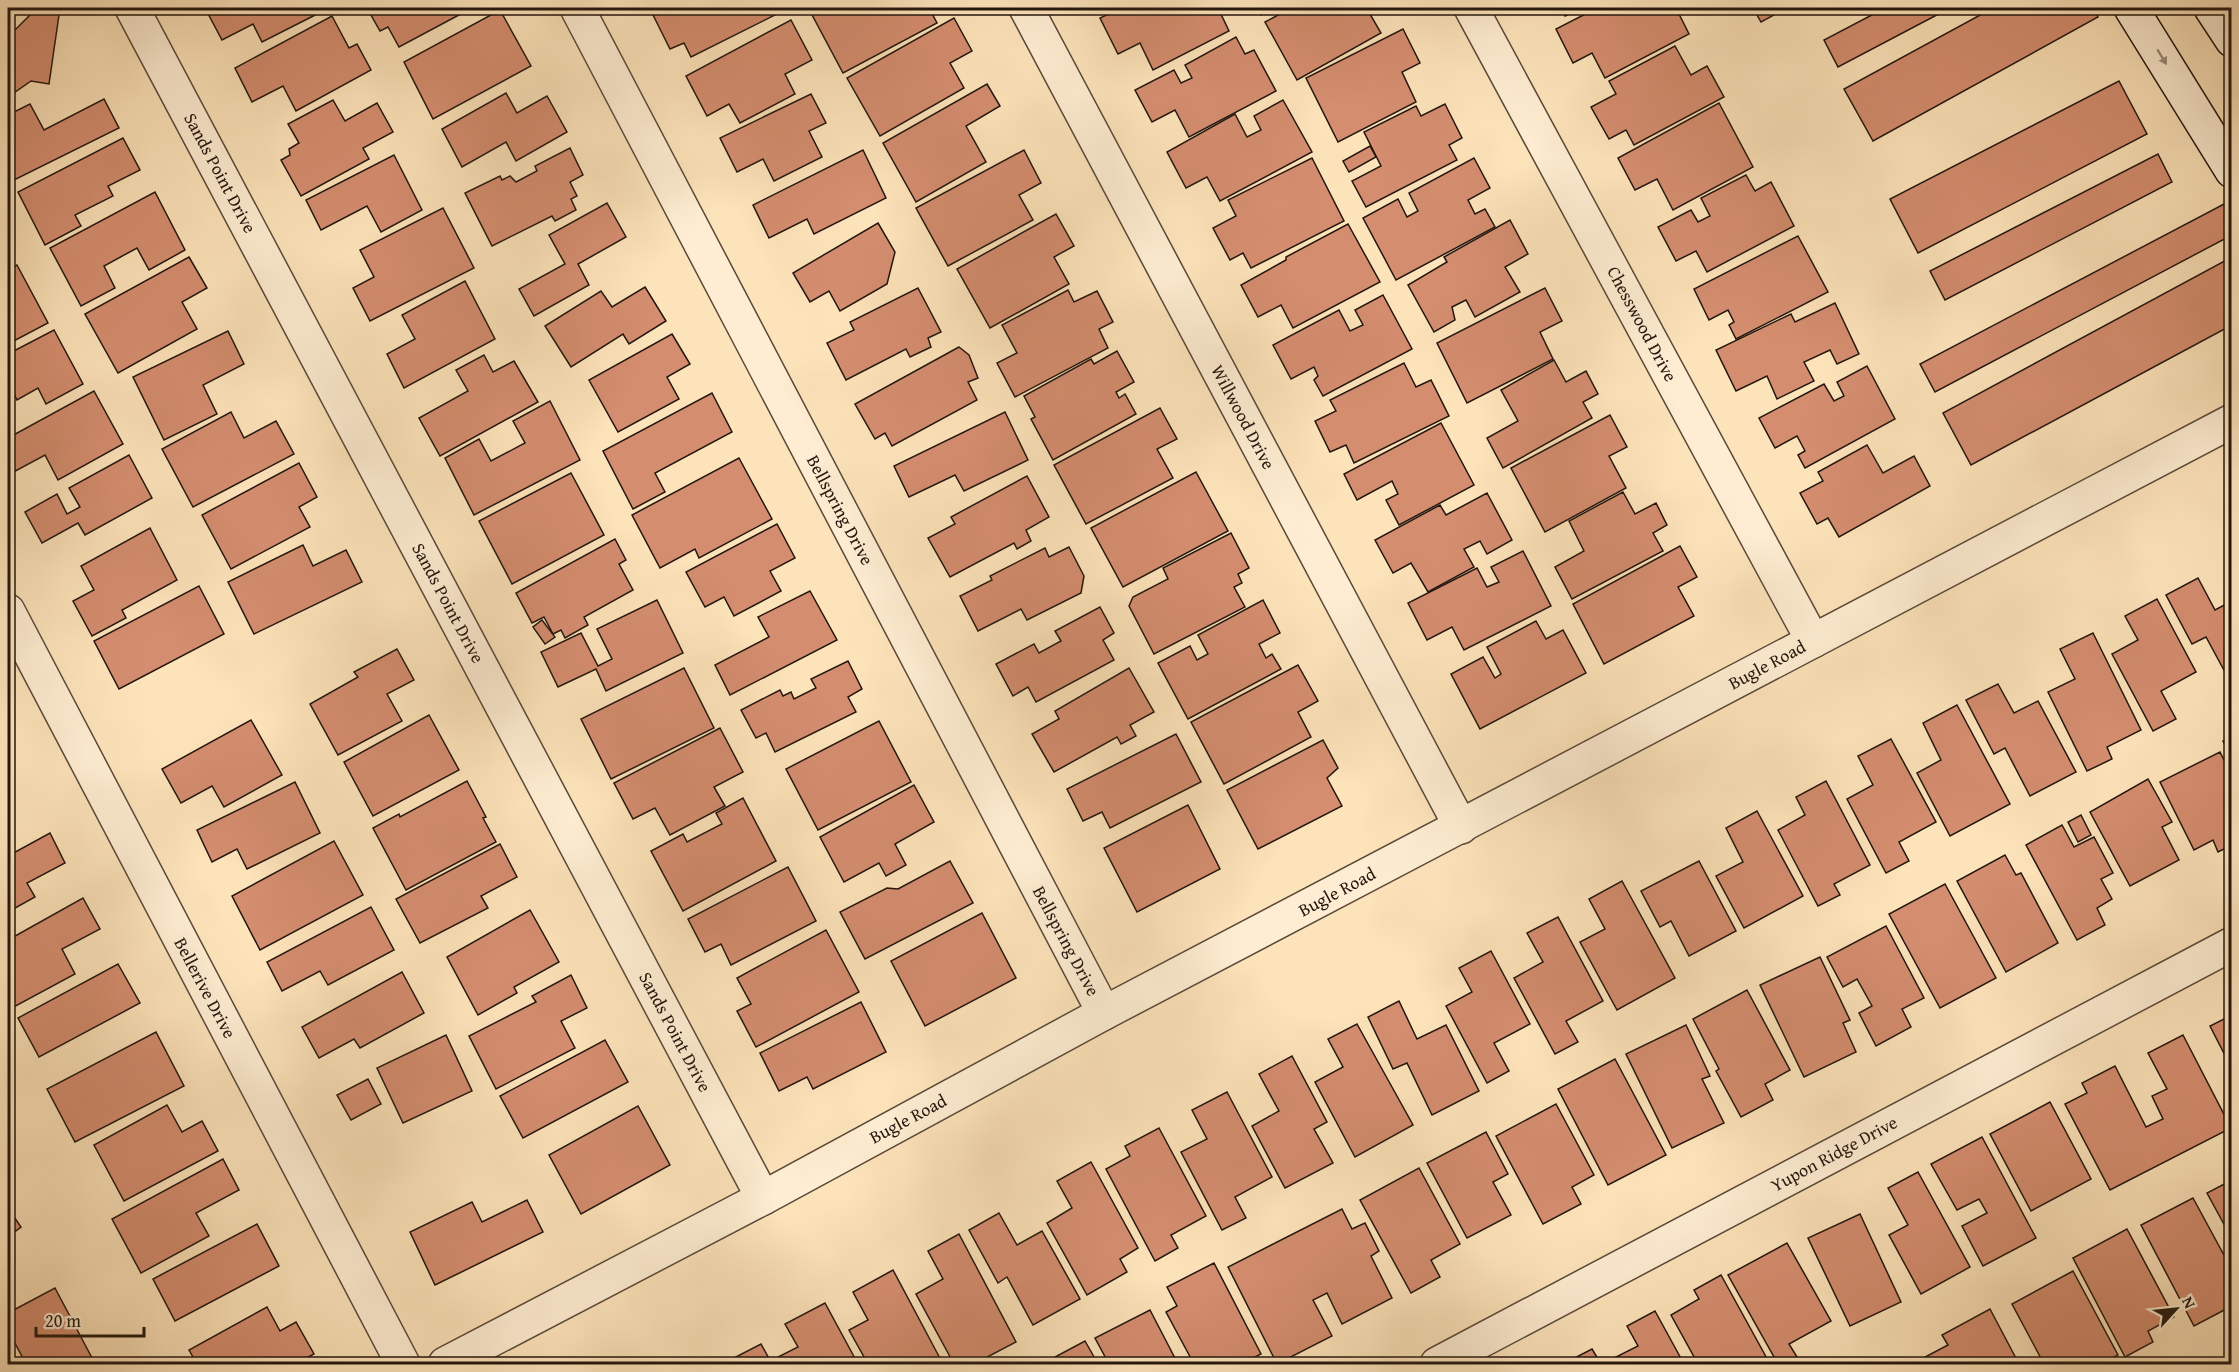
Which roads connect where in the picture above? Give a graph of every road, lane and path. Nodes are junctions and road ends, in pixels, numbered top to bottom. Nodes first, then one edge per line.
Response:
1 (132, 8) edge
2 (577, 8) edge
3 (1026, 8) edge
4 (1471, 8) edge
5 (2131, 8) edge
6 (2211, 8) edge
7 (2232, 40) edge
8 (2232, 171) edge
9 (2232, 421) edge
10 (8, 610) edge
11 (1813, 641) junction
12 (1461, 827) junction
13 (2232, 944) edge
14 (1104, 1013) junction
15 (763, 1198) junction
16 (403, 1365) edge
17 (444, 1365) edge
18 (1437, 1365) edge

1 - 15 street, Sands Point Drive
2 - 14 street, Bellspring Drive
3 - 12 street, Willwood Drive
4 - 11 street, Chesswood Drive
5 -> 8 street
6 - 7 street
9 - 11 street, Bugle Road
10 - 16 street, Bellerive Drive
11 - 12 street, Bugle Road
12 - 14 street, Bugle Road
13 - 18 street, Yupon Ridge Drive
14 - 15 street, Bugle Road
15 - 17 street, Bugle Road

